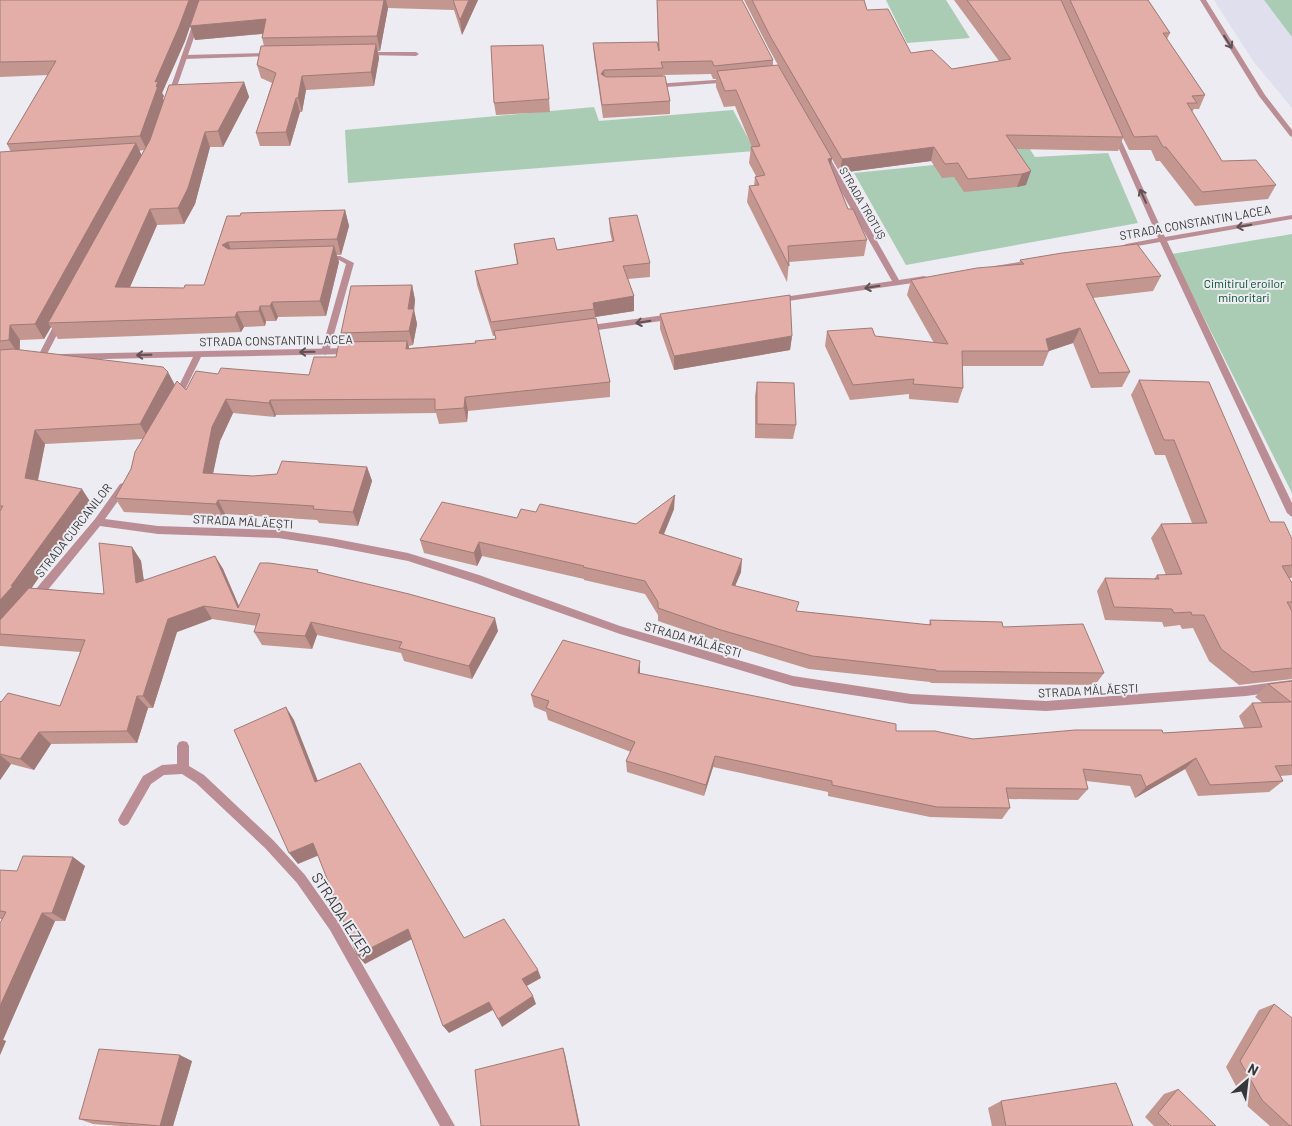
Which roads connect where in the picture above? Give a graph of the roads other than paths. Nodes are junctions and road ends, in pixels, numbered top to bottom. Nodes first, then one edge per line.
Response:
1 (204, 0) edge
2 (1203, 0) edge
3 (358, 54) edge
4 (416, 54) dead end
5 (281, 55) edge
6 (184, 56) junction
7 (742, 80) edge
8 (645, 86) edge
9 (166, 110) edge
10 (1111, 125) edge
11 (1292, 135) edge
12 (820, 147) edge
13 (1292, 218) edge
14 (1162, 240) junction
15 (1113, 248) edge
16 (311, 259) edge
17 (1045, 260) edge
18 (986, 269) edge
19 (937, 277) edge
20 (897, 283) junction
21 (770, 302) edge
22 (63, 316) edge
23 (682, 316) edge
24 (574, 331) edge
25 (362, 351) edge
26 (325, 352) junction
27 (200, 353) junction
28 (173, 405) edge
29 (127, 482) edge
30 (1292, 513) edge
31 (98, 522) junction
32 (26, 607) edge
33 (1292, 685) edge
34 (183, 746) dead end
35 (183, 769) junction
36 (124, 820) dead end
37 (448, 1126) edge

1 - 6 street
2 -> 11 street
3 - 4 street
5 - 6 street
6 - 9 street
7 - 8 street
14 -> 10 street
12 - 20 street, STRADA TROTUȘ
13 -> 14 street, STRADA CONSTANTIN LACEA
14 - 15 street, STRADA CONSTANTIN LACEA
14 - 30 street
16 - 26 street
17 - 18 street
19 - 20 street
20 -> 21 street
27 -> 22 street, STRADA CONSTANTIN LACEA
23 -> 24 street
25 - 26 street, STRADA CONSTANTIN LACEA
26 -> 27 street, STRADA CONSTANTIN LACEA
27 - 28 street
29 - 31 street, STRADA CURCANILOR
31 - 32 street, STRADA CURCANILOR
31 - 33 street, STRADA MĂLĂEȘTI
34 - 35 street
35 - 36 street
35 - 37 street, STRADA IEZER

